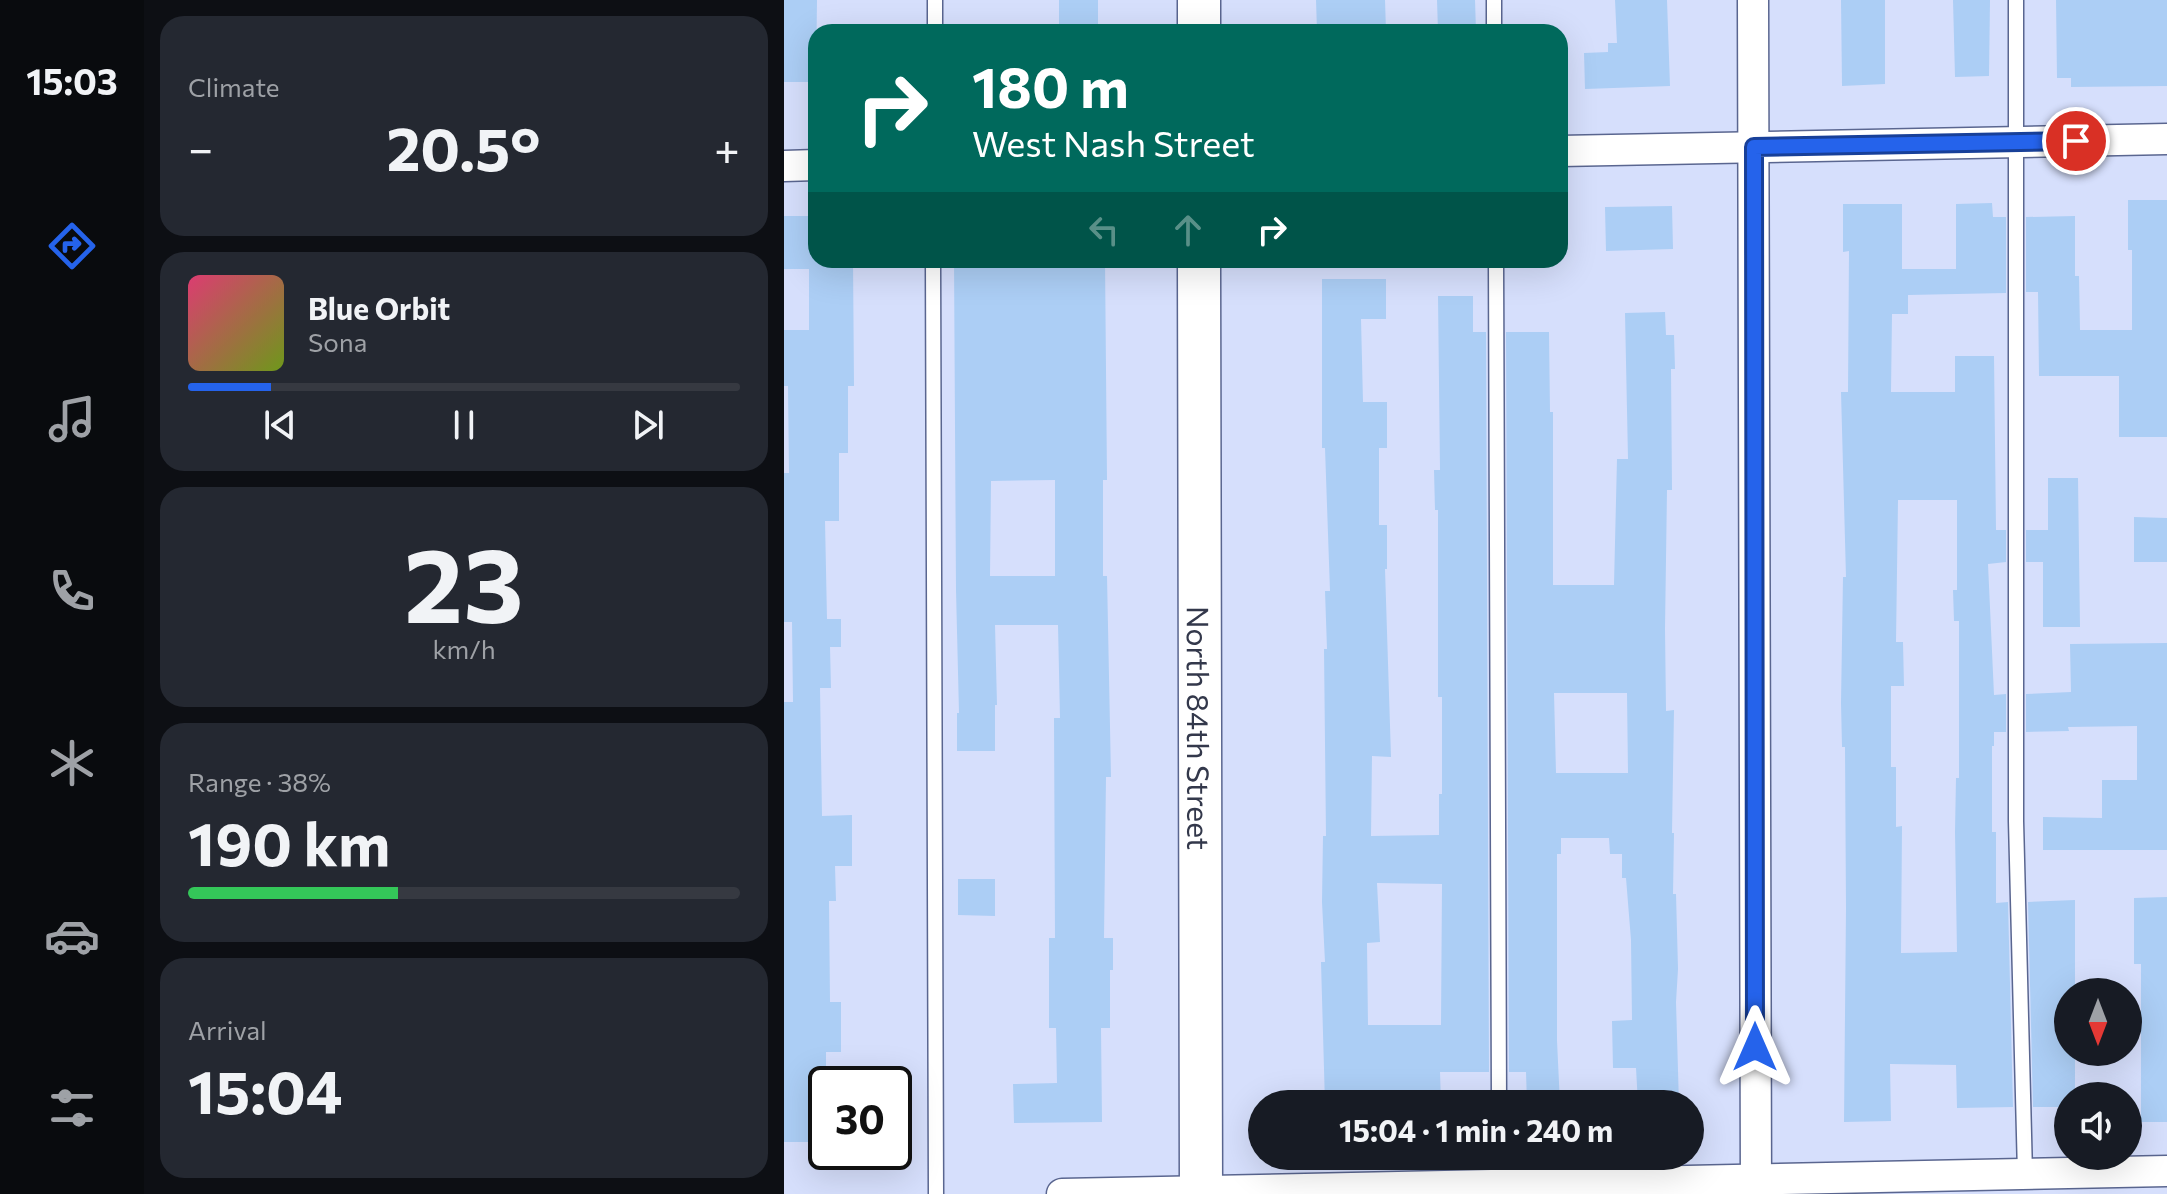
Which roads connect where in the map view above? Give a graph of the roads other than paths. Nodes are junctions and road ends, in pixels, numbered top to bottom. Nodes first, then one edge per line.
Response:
1 (935, 0) edge
2 (1199, 0) edge
3 (1494, 0) edge
4 (1753, 0) edge
5 (2016, 0) edge
6 (935, 24) edge
7 (1199, 24) edge
8 (1494, 24) edge
9 (2167, 139) edge
10 (2016, 142) junction
11 (1754, 147) junction
12 (1568, 151) edge
13 (808, 165) edge
14 (784, 166) edge
15 (933, 268) edge
16 (1199, 268) edge
17 (1496, 268) edge
18 (1499, 1090) edge
19 (1499, 1170) edge
20 (2167, 1171) edge
21 (2025, 1174) junction
22 (1755, 1186) edge
23 (1201, 1192) edge
24 (936, 1194) edge
25 (1062, 1194) edge

1 - 6 lane
2 - 7 street
3 - 8 lane
4 - 11 street
5 - 10 lane
9 - 10 street
10 - 11 street
10 - 21 lane
11 - 12 street
11 - 22 street
13 - 14 street
15 - 24 lane
16 - 23 street, North 84th Street
17 - 18 lane
19 - 22 street
19 - 23 street
20 - 21 street
21 - 22 street
23 - 25 street

